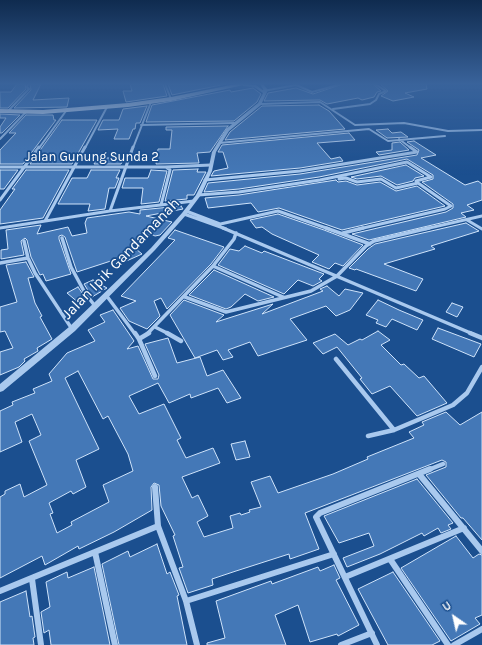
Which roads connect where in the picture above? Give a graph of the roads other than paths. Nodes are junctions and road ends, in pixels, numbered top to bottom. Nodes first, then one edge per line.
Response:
1 (24, 114) edge
2 (64, 114) edge
3 (103, 114) edge
4 (146, 114) edge
5 (247, 114) edge
6 (339, 114) edge
7 (235, 123) junction
8 (141, 124) junction
9 (482, 129) edge
10 (445, 136) dead end
11 (0, 139) edge
12 (399, 139) junction
13 (219, 143) junction
14 (211, 165) junction
15 (0, 167) edge
16 (75, 167) junction
17 (126, 167) junction
18 (165, 167) junction
19 (24, 168) junction
20 (205, 180) junction
21 (320, 180) junction
22 (418, 183) junction
23 (198, 195) junction
24 (0, 200) edge
25 (194, 201) junction
26 (161, 205) junction
27 (110, 211) junction
28 (185, 213) junction
29 (482, 216) edge
30 (467, 220) junction
31 (45, 221) junction
32 (220, 224) junction
33 (215, 226) junction
34 (0, 228) edge
35 (482, 229) edge
36 (236, 233) junction
37 (343, 233) junction
38 (62, 238) dead end
39 (24, 241) dead end
40 (370, 244) junction
41 (28, 258) junction
42 (0, 263) edge
43 (213, 266) junction
44 (337, 276) junction
45 (106, 294) junction
46 (185, 297) junction
47 (283, 298) junction
48 (95, 306) junction
49 (155, 328) junction
50 (72, 329) junction
51 (482, 338) edge
52 (139, 339) junction
53 (181, 341) dead end
54 (336, 359) dead end
55 (482, 367) edge
56 (155, 376) dead end
57 (0, 389) edge
58 (394, 430) junction
59 (368, 436) dead end
60 (443, 464) dead end
61 (419, 474) junction
62 (155, 487) dead end
63 (158, 526) junction
64 (464, 528) junction
65 (482, 551) edge
66 (95, 552) junction
67 (334, 554) junction
68 (390, 559) junction
69 (345, 576) junction
70 (32, 579) junction
71 (0, 591) edge
72 (186, 601) junction
73 (482, 629) edge
74 (372, 633) junction
75 (41, 645) edge
76 (115, 645) edge
77 (197, 645) edge
78 (341, 645) edge
79 (377, 645) edge
80 (448, 645) edge
81 (454, 645) edge

1 - 11 street
2 - 19 street
3 - 16 street
4 - 8 street
5 - 7 street, Jalan Ipik Gandamanah
6 - 9 street
7 - 8 street
7 - 13 street, Jalan Ipik Gandamanah
8 - 17 street
10 - 12 street
12 - 13 street
12 - 20 street
13 - 14 street, Jalan Ipik Gandamanah
14 - 18 street
14 - 20 street, Jalan Ipik Gandamanah
15 - 19 street, Jalan Gunung Sunda 2
16 - 17 street, Jalan Gunung Sunda 2
16 - 19 street, Jalan Gunung Sunda 2
16 - 31 street
17 - 18 street, Jalan Gunung Sunda 2
17 - 27 street
18 - 26 street, Jalan Gunung Sunda 2
19 - 24 street
20 - 23 street, Jalan Ipik Gandamanah
21 - 22 street
21 - 22 street
21 - 23 street
22 - 37 street
23 - 25 street, Jalan Ipik Gandamanah
25 - 26 street
25 - 28 street, Jalan Ipik Gandamanah
26 - 27 street
27 - 31 street
28 - 32 street
28 - 33 street
28 - 45 street, Jalan Ipik Gandamanah
29 - 30 street
30 - 35 street
30 - 40 street
31 - 34 street
32 - 33 street
32 - 37 street
33 - 36 street
36 - 43 street
36 - 44 street
37 - 40 street
38 - 48 street
39 - 41 street
40 - 44 street
41 - 42 street
41 - 50 street
43 - 46 street
43 - 47 street
44 - 47 street
44 - 51 street
45 - 48 street, Jalan Ipik Gandamanah
45 - 52 street
46 - 47 street
46 - 49 street
48 - 50 street, Jalan Ipik Gandamanah
49 - 52 street
49 - 53 street
50 - 57 street, Jalan Ipik Gandamanah
52 - 56 street
54 - 58 street
55 - 58 street
58 - 59 street
60 - 61 street
61 - 64 street
61 - 67 street
62 - 63 street
63 - 66 street
63 - 72 street
64 - 65 street
64 - 68 street
66 - 70 street
66 - 76 street
67 - 69 street
67 - 72 street
68 - 69 street
68 - 80 street
69 - 74 street
70 - 71 street
70 - 75 street
72 - 77 street
73 - 81 street
74 - 78 street
74 - 79 street

